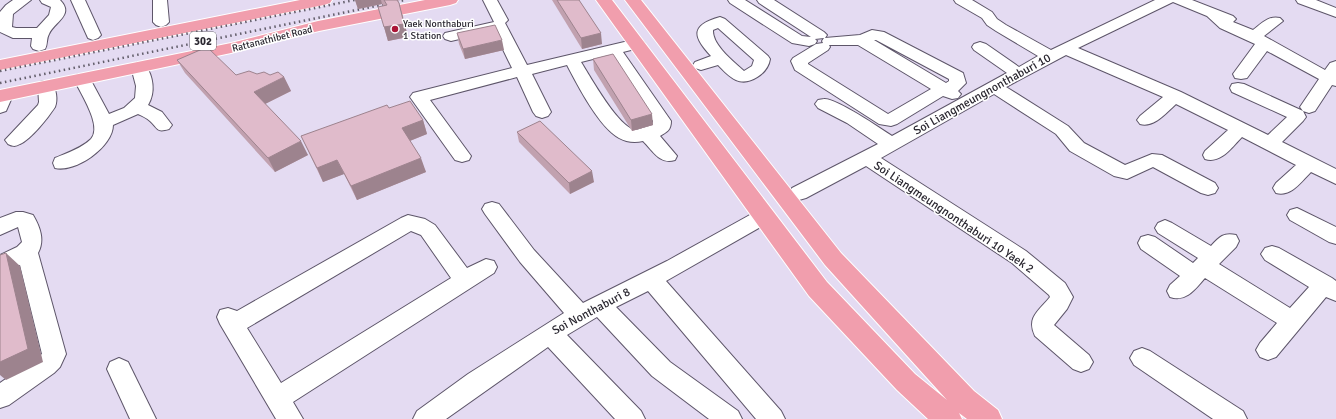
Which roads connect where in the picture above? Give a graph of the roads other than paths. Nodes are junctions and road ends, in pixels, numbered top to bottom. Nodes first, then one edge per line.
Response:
1 (24, 0) edge
2 (47, 0) edge
3 (78, 0) edge
4 (160, 0) edge
5 (281, 0) edge
6 (324, 0) edge
7 (406, 0) edge
8 (450, 0) edge
9 (490, 0) edge
10 (604, 0) edge
11 (619, 0) edge
12 (633, 0) edge
13 (647, 0) edge
14 (735, 0) edge
15 (764, 0) edge
16 (961, 0) edge
17 (1167, 0) edge
18 (1179, 0) edge
19 (1304, 0) edge
20 (1336, 13) edge
21 (500, 20) dead end
22 (1275, 21) dead end
23 (171, 23) junction
24 (205, 24) junction
25 (318, 26) junction
26 (93, 35) junction
27 (451, 36) dead end
28 (1254, 38) junction
29 (40, 39) junction
30 (820, 41) junction
31 (637, 44) junction
32 (980, 47) dead end
33 (1066, 48) junction
34 (612, 50) junction
35 (0, 53) edge
36 (1050, 56) junction
37 (720, 58) dead end
38 (0, 59) edge
39 (572, 60) junction
40 (0, 65) edge
41 (701, 65) junction
42 (139, 67) junction
43 (522, 71) junction
44 (1017, 73) junction
45 (1333, 75) edge
46 (82, 79) junction
47 (46, 86) junction
48 (994, 87) junction
49 (943, 89) junction
50 (1, 94) edge
51 (1175, 96) junction
52 (964, 103) junction
53 (824, 104) dead end
54 (137, 107) junction
55 (1309, 107) dead end
56 (542, 112) dead end
57 (1146, 120) dead end
58 (104, 122) junction
59 (163, 125) dead end
60 (1241, 128) junction
61 (647, 134) junction
62 (14, 140) dead end
63 (1271, 143) junction
64 (891, 144) junction
65 (1212, 155) dead end
66 (462, 156) dead end
67 (668, 156) dead end
68 (867, 158) junction
69 (62, 163) dead end
70 (1309, 163) junction
71 (1336, 177) edge
72 (1208, 188) dead end
73 (1283, 188) dead end
74 (799, 193) junction
75 (492, 209) dead end
76 (1297, 215) dead end
77 (764, 216) junction
78 (0, 226) edge
79 (1165, 228) dead end
80 (805, 236) junction
81 (1336, 236) edge
82 (1229, 241) dead end
83 (1148, 243) dead end
84 (27, 252) junction
85 (1272, 254) dead end
86 (0, 264) edge
87 (1204, 266) junction
88 (486, 267) dead end
89 (651, 279) junction
90 (464, 280) junction
91 (1330, 288) edge
92 (1178, 291) dead end
93 (590, 311) junction
94 (1293, 321) junction
95 (900, 332) junction
96 (550, 333) junction
97 (1268, 350) dead end
98 (880, 356) junction
99 (1142, 358) dead end
100 (1081, 362) dead end
101 (119, 369) dead end
102 (0, 397) edge
103 (278, 398) junction
104 (143, 419) edge
105 (290, 419) edge
106 (426, 419) edge
107 (632, 419) edge
108 (729, 419) edge
109 (772, 419) edge
110 (948, 419) edge
111 (988, 419) edge
112 (1234, 419) edge

1 - 29 street
2 - 29 street
3 - 26 street
4 - 23 street
5 - 23 main road, 302
6 - 24 main road, 302
7 - 50 main road, Rattanathibet Road / 302
8 - 25 main road, Rattanathibet Road / 302
9 - 21 street
10 - 31 main road
11 - 80 main road
12 - 80 main road
13 - 41 main road
14 - 30 street
15 - 30 street
16 - 36 street
17 - 33 street, Soi Liangmeungnonthaburi 10
18 - 28 street
19 - 20 street
22 - 28 street
23 - 24 main road
23 - 26 main road, 302
23 - 38 main road
24 - 40 main road, 302
25 - 42 main road, Rattanathibet Road / 302
25 - 50 main road
26 - 29 main road, 302
27 - 43 street
28 - 45 street
28 - 63 street
29 - 35 main road, 302
30 - 49 street
30 - 49 street
31 - 34 street
31 - 77 main road
32 - 44 street
33 - 36 street, Soi Liangmeungnonthaburi 10
33 - 51 street
34 - 39 street
34 - 61 street
36 - 44 street, Soi Liangmeungnonthaburi 10
37 - 41 street
39 - 43 street
39 - 61 street
41 - 74 main road
42 - 46 main road, Rattanathibet Road / 302
42 - 54 street
43 - 56 street
43 - 66 street
44 - 48 street, Soi Liangmeungnonthaburi 10
45 - 55 street
46 - 47 main road, Rattanathibet Road / 302
46 - 58 street
47 - 50 main road, Rattanathibet Road / 302
47 - 62 street
48 - 52 street, Soi Liangmeungnonthaburi 10
48 - 72 street
49 - 52 street
51 - 57 street
51 - 60 street
52 - 64 street, Soi Liangmeungnonthaburi 10
53 - 64 street
54 - 58 street
54 - 59 street
58 - 69 street
60 - 63 street
60 - 65 street
61 - 67 street
63 - 70 street
64 - 68 street, Soi Liangmeungnonthaburi 10
68 - 74 street, Soi Liangmeungnonthaburi 10
68 - 100 street, Soi Liangmeungnonthaburi 10 Yaek 2
70 - 71 street
70 - 73 street
74 - 95 main road
75 - 93 street
76 - 81 street
77 - 89 street, Soi Nonthaburi 8
77 - 98 main road
78 - 84 street
79 - 87 street
80 - 95 main road
80 - 98 main road
82 - 87 street
83 - 87 street
84 - 86 street
84 - 102 street
85 - 91 street
87 - 92 street
87 - 94 street
88 - 90 street
89 - 93 street, Soi Nonthaburi 8
89 - 109 street
90 - 103 street
90 - 103 street
91 - 94 street
93 - 96 street, Soi Nonthaburi 8
93 - 108 street
94 - 97 street
95 - 111 main road
96 - 106 street, Soi Nonthaburi 8
96 - 107 street
98 - 110 main road
99 - 112 street
101 - 104 street
103 - 105 street

